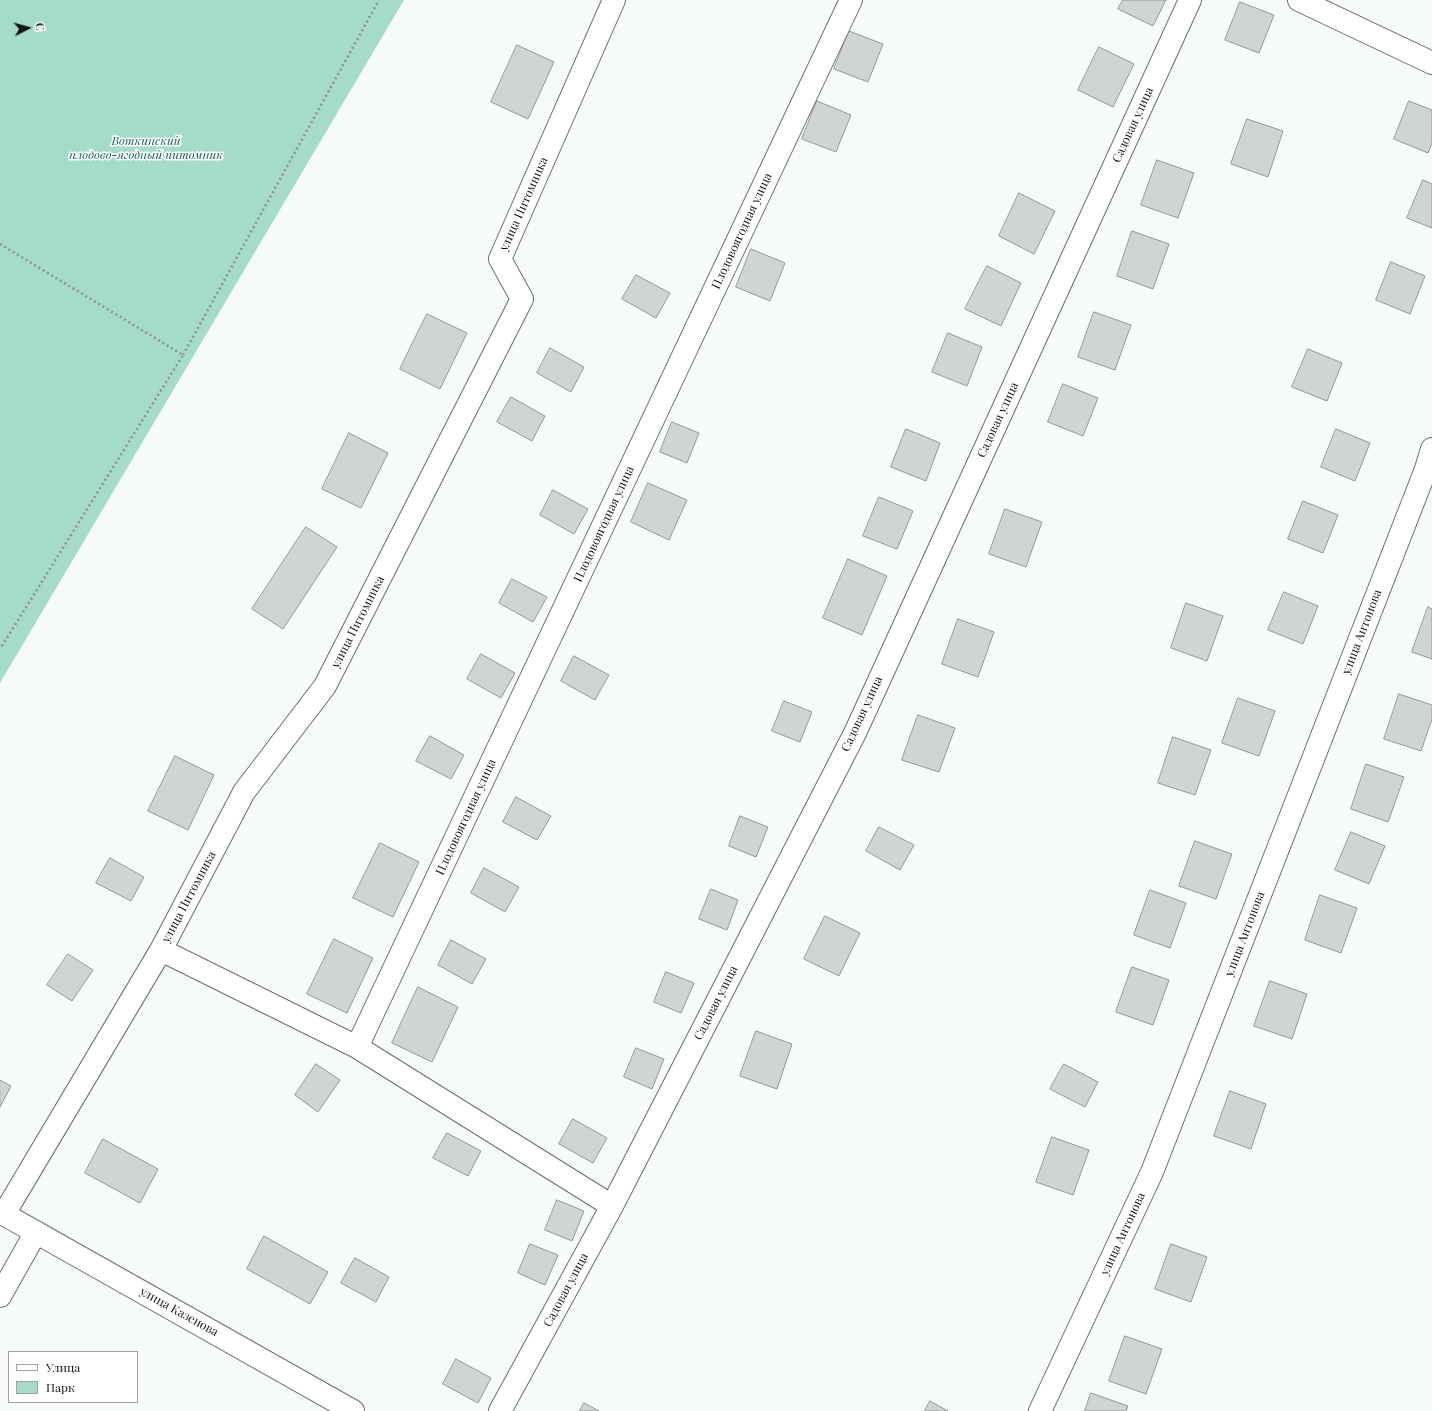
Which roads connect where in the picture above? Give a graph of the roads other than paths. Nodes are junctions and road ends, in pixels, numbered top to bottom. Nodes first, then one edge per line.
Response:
1 (614, 0) edge
2 (851, 0) edge
3 (1190, 0) edge
4 (1299, 0) edge
5 (1432, 63) edge
6 (1432, 449) edge
7 (161, 950) junction
8 (357, 1048) junction
9 (612, 1206) junction
10 (2, 1213) edge
11 (36, 1232) junction
12 (0, 1296) edge
13 (353, 1411) edge
14 (500, 1411) edge
15 (1040, 1411) edge

1 - 7 street, улица Питомника
2 - 8 street, Плодовоягодная улица
3 - 9 street, Садовая улица
4 - 5 street
6 - 15 street, улица Антонова
7 - 8 street
7 - 10 street, улица Питомника
8 - 9 street
9 - 14 street, Садовая улица
10 - 11 street, улица Казенова
11 - 12 street
11 - 13 street, улица Казенова

